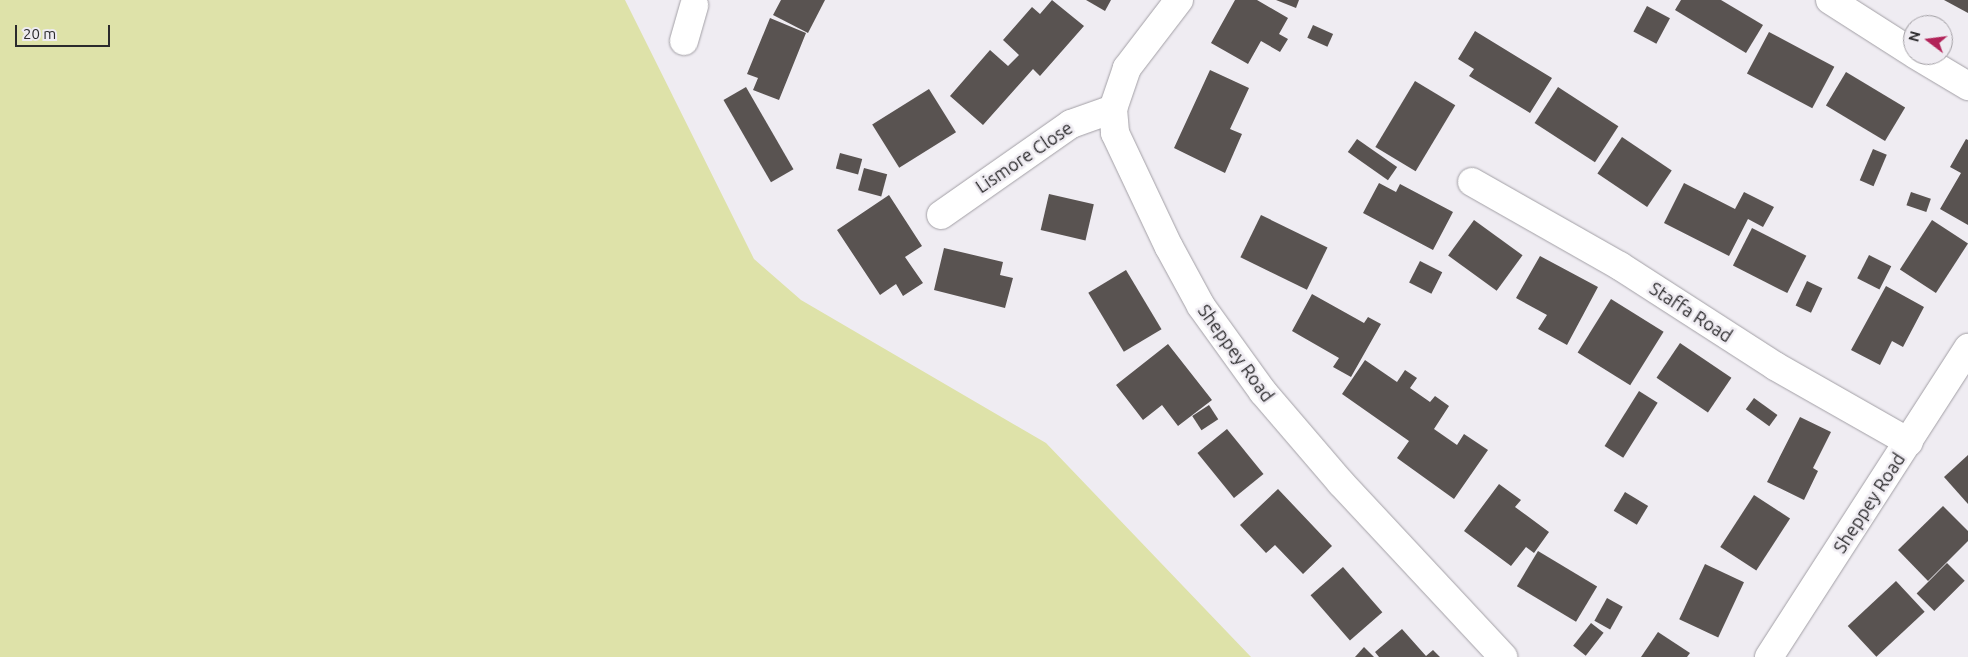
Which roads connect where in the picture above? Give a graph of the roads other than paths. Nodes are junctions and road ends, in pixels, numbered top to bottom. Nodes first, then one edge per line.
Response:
1 (1179, 0) edge
2 (1830, 0) edge
3 (692, 2) edge
4 (684, 41) dead end
5 (1903, 47) edge
6 (1933, 65) edge
7 (1968, 86) edge
8 (1113, 109) junction
9 (1472, 182) dead end
10 (941, 215) dead end
11 (1968, 348) edge
12 (1910, 442) junction
13 (1502, 657) edge
14 (1769, 657) edge

1 - 8 street, Sheppey Road
2 - 5 street
3 - 4 street
6 - 7 street
8 - 10 street, Lismore Close
8 - 13 street, Sheppey Road
9 - 12 street, Staffa Road
11 - 12 street, Sheppey Road
12 - 14 street, Sheppey Road

